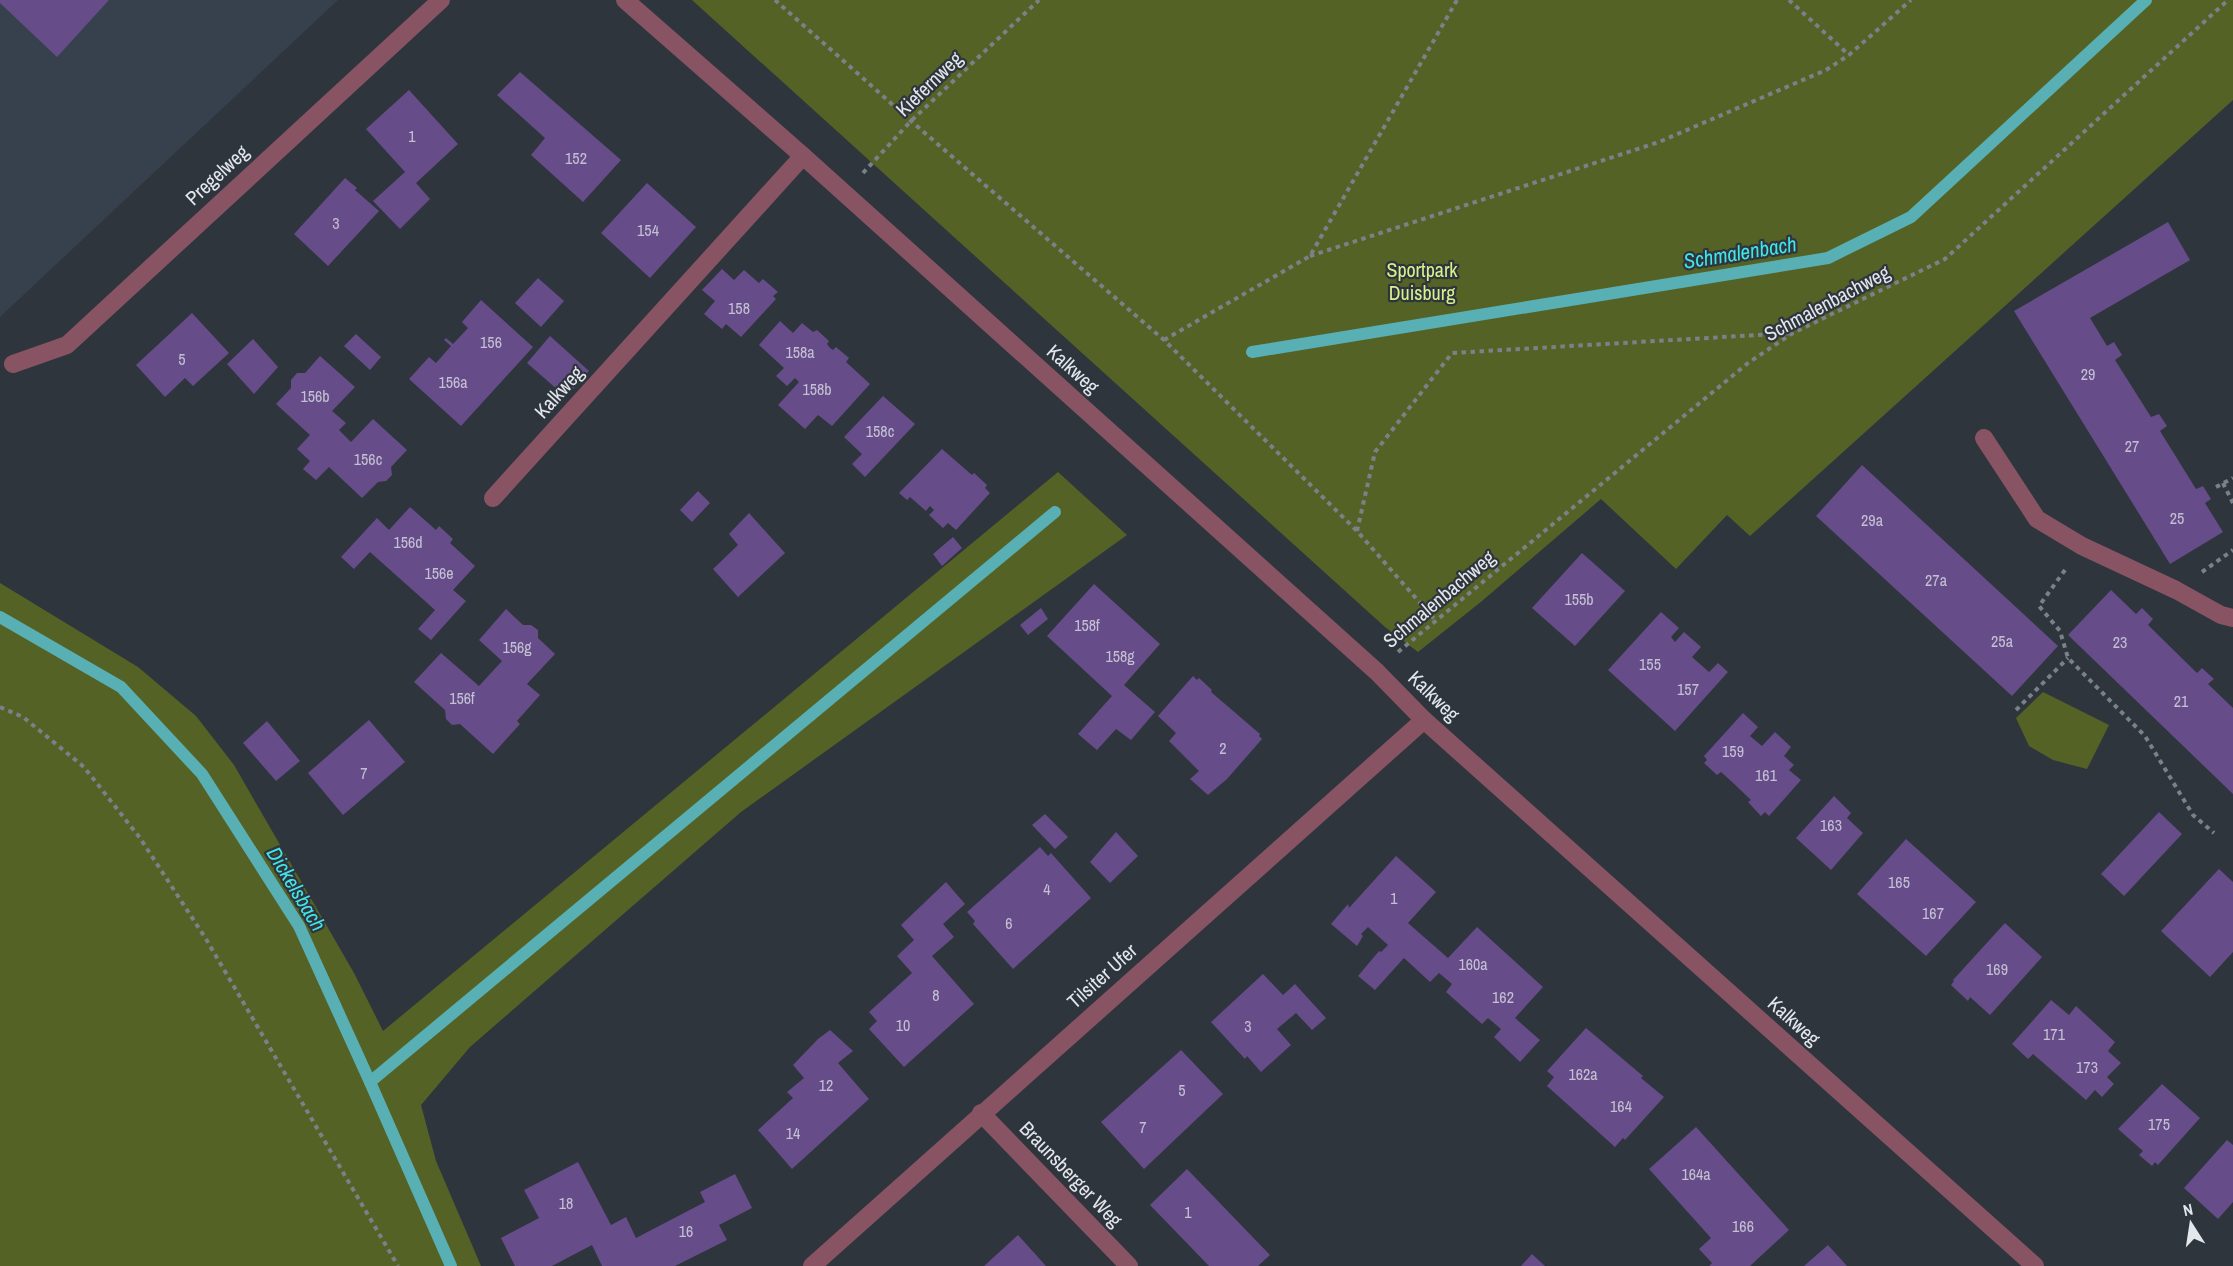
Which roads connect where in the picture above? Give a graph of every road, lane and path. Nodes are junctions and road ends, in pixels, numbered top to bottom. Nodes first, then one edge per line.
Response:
1 (441, 0) edge
2 (625, 0) edge
3 (775, 0) edge
4 (1039, 0) edge
5 (1457, 0) edge
6 (1789, 0) edge
7 (1911, 0) edge
8 (2228, 0) edge
9 (1849, 55) junction
10 (911, 121) junction
11 (803, 156) junction
12 (844, 193) junction
13 (1310, 256) junction
14 (1793, 333) junction
15 (1164, 340) junction
16 (13, 364) dead end
17 (1984, 438) dead end
18 (2233, 478) edge
19 (2223, 483) junction
20 (2216, 487) dead end
21 (493, 498) dead end
22 (2233, 503) edge
23 (1357, 531) junction
24 (2082, 546) junction
25 (2233, 618) edge
26 (1435, 620) junction
27 (2068, 658) junction
28 (1377, 672) junction
29 (0, 707) edge
30 (2016, 710) dead end
31 (1424, 720) junction
32 (2214, 833) dead end
33 (981, 1113) junction
34 (398, 1266) edge
35 (812, 1266) edge
36 (1129, 1266) edge
37 (2035, 1266) edge

1 - 16 street, Pregelweg
2 - 11 street, Kalkweg
3 - 10 path
4 - 10 path, Kiefernweg
5 - 13 path
6 - 9 path
7 - 9 path
8 - 14 path, Schmalenbachweg
9 - 13 path
10 - 12 path, Kiefernweg
10 - 15 path
11 - 12 street, Kalkweg
11 - 21 street, Kalkweg
12 - 28 street, Kalkweg
13 - 15 path
14 - 23 path
14 - 26 path, Schmalenbachweg
15 - 23 path
17 - 24 street
18 - 19 path
19 - 20 path
19 - 22 path
23 - 26 path
24 - 25 street
24 - 27 path
26 - 28 path, Schmalenbachweg
27 - 30 path
27 - 32 path
28 - 31 street, Kalkweg
29 - 34 path
31 - 33 street, Tilsiter Ufer
31 - 37 street, Kalkweg
33 - 35 street, Tilsiter Ufer
33 - 36 street, Braunsberger Weg

